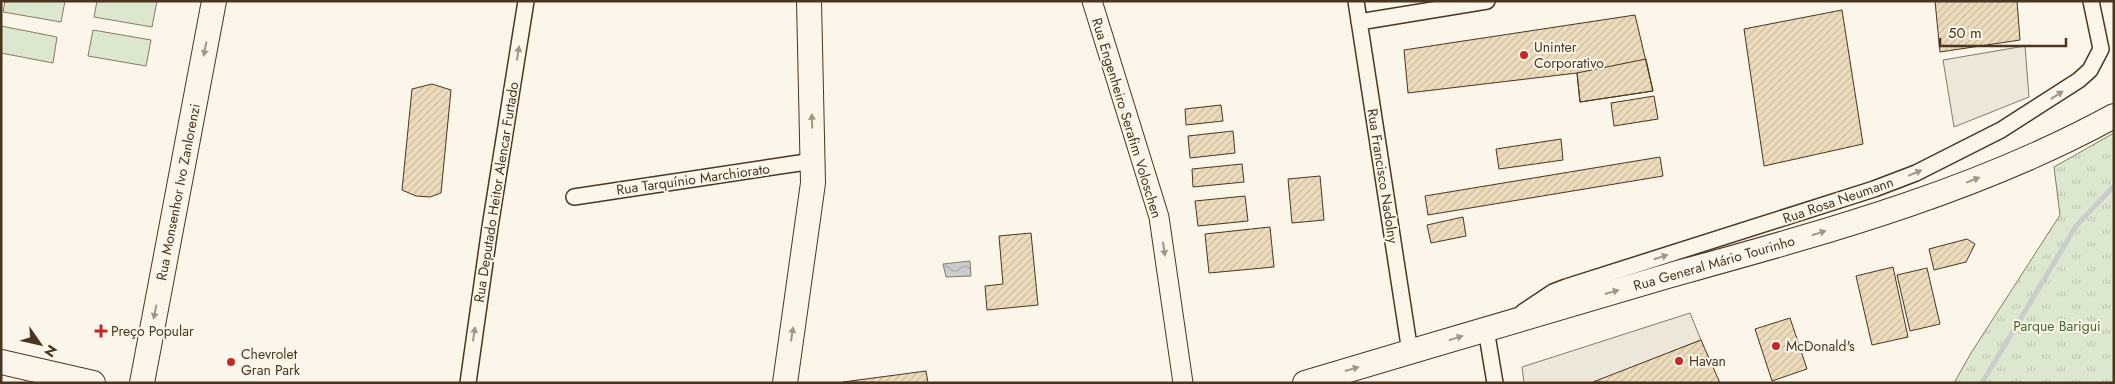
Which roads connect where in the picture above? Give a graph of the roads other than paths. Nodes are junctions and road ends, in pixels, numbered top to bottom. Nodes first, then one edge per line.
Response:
1 (214, 1) edge
2 (526, 1) edge
3 (809, 1) edge
4 (1092, 1) edge
5 (1356, 1) edge
6 (1487, 1) edge
7 (2091, 1) edge
8 (1359, 22) junction
9 (2114, 116) edge
10 (813, 161) junction
11 (574, 197) dead end
12 (1495, 326) junction
13 (1410, 352) junction
14 (1, 362) edge
15 (93, 383) edge
16 (142, 383) edge
17 (468, 383) edge
18 (785, 383) edge
19 (1184, 383) edge
20 (1305, 383) edge
21 (1495, 383) edge

1 -> 16 main road, Rua Monsenhor Ivo Zanlorenzi
17 -> 2 street, Rua Deputado Heitor Alencar Furtado
10 -> 3 main road
4 -> 19 street, Rua Engenheiro Serafim Voloschen
5 - 8 street, Rua Francisco Nadolny
6 - 8 street
12 -> 7 street, Rua Rosa Neumann
8 - 13 street, Rua Francisco Nadolny
12 -> 9 main road, Rua General Mário Tourinho
10 - 11 street, Rua Tarquínio Marchiorato
18 -> 10 main road
13 -> 12 main road, Rua General Mário Tourinho
12 - 21 street
20 -> 13 main road, Rua General Mário Tourinho
14 - 15 main road

